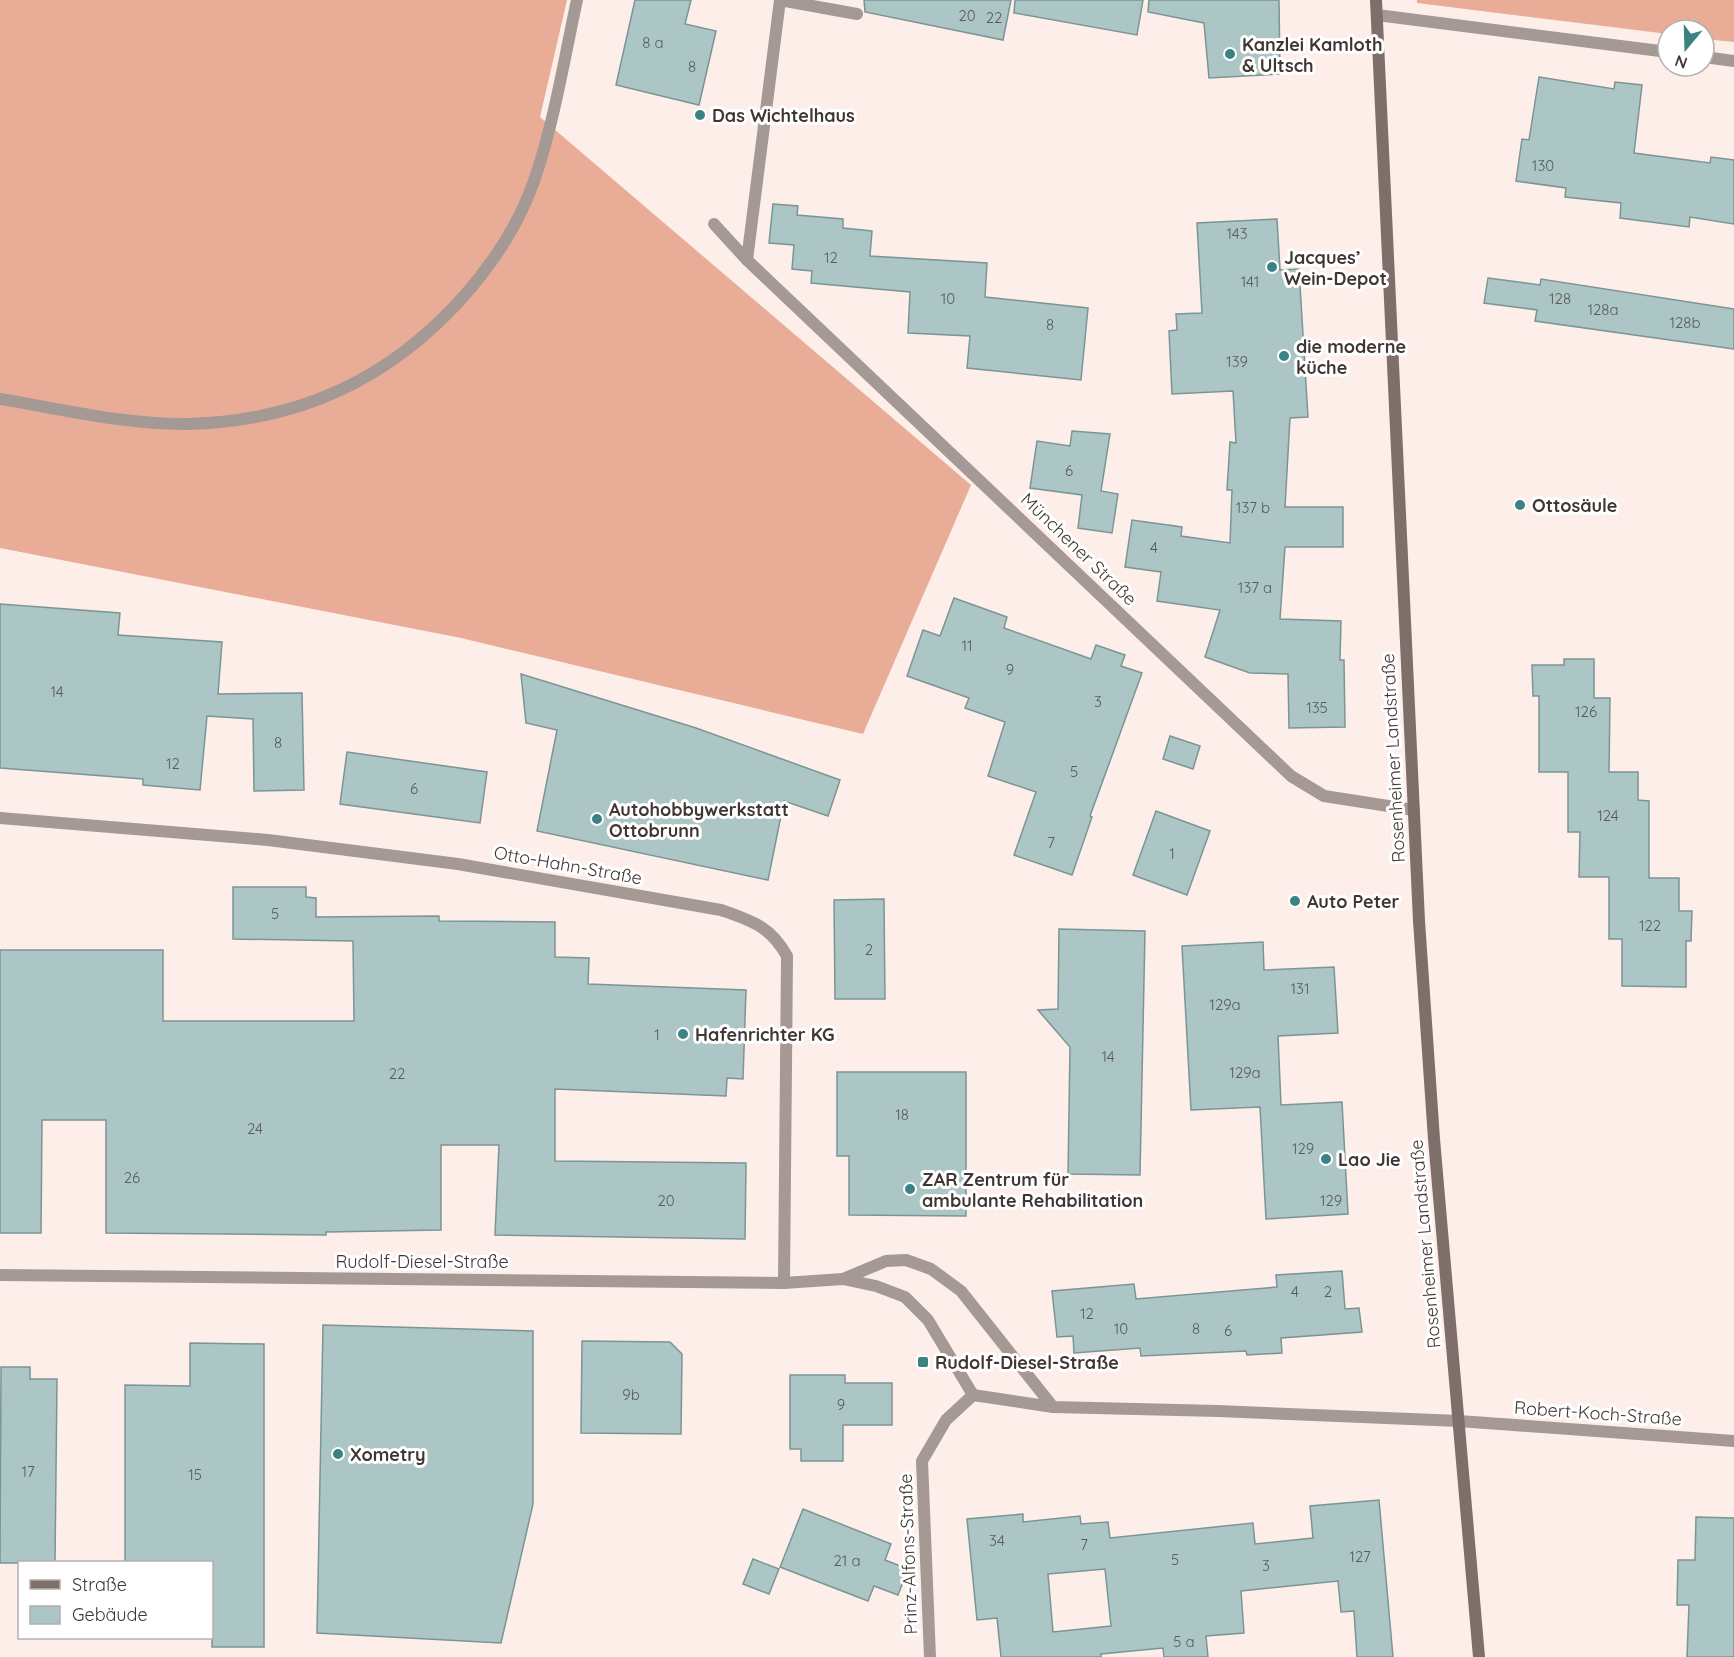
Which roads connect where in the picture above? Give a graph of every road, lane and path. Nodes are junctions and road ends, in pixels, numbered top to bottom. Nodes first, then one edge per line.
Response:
1 (577, 0) edge
2 (1376, 0) edge
3 (857, 14) dead end
4 (1377, 15) junction
5 (1656, 50) edge
6 (1716, 59) edge
7 (1734, 61) edge
8 (714, 224) dead end
9 (747, 260) junction
10 (0, 399) edge
11 (1414, 810) junction
12 (0, 818) edge
13 (0, 1275) edge
14 (843, 1279) junction
15 (783, 1283) junction
16 (973, 1395) junction
17 (1053, 1407) junction
18 (1459, 1421) junction
19 (1734, 1441) edge
20 (930, 1657) edge
21 (1479, 1657) edge

1 - 10 street
2 - 4 main road, Rosenheimer Landstraße
3 - 9 street
4 - 5 street
4 - 11 main road, Rosenheimer Landstraße
6 - 7 street
8 - 9 street, Münchener Straße
9 - 11 street, Münchener Straße
11 - 18 main road, Rosenheimer Landstraße
12 - 15 street, Otto-Hahn-Straße
13 - 15 street, Rudolf-Diesel-Straße
14 - 15 street, Rudolf-Diesel-Straße
14 - 16 street, Rudolf-Diesel-Straße
14 - 17 street, Rudolf-Diesel-Straße
16 - 17 street
16 - 20 street, Prinz-Alfons-Straße
17 - 18 street
18 - 19 street, Robert-Koch-Straße
18 - 21 main road, Rosenheimer Landstraße

